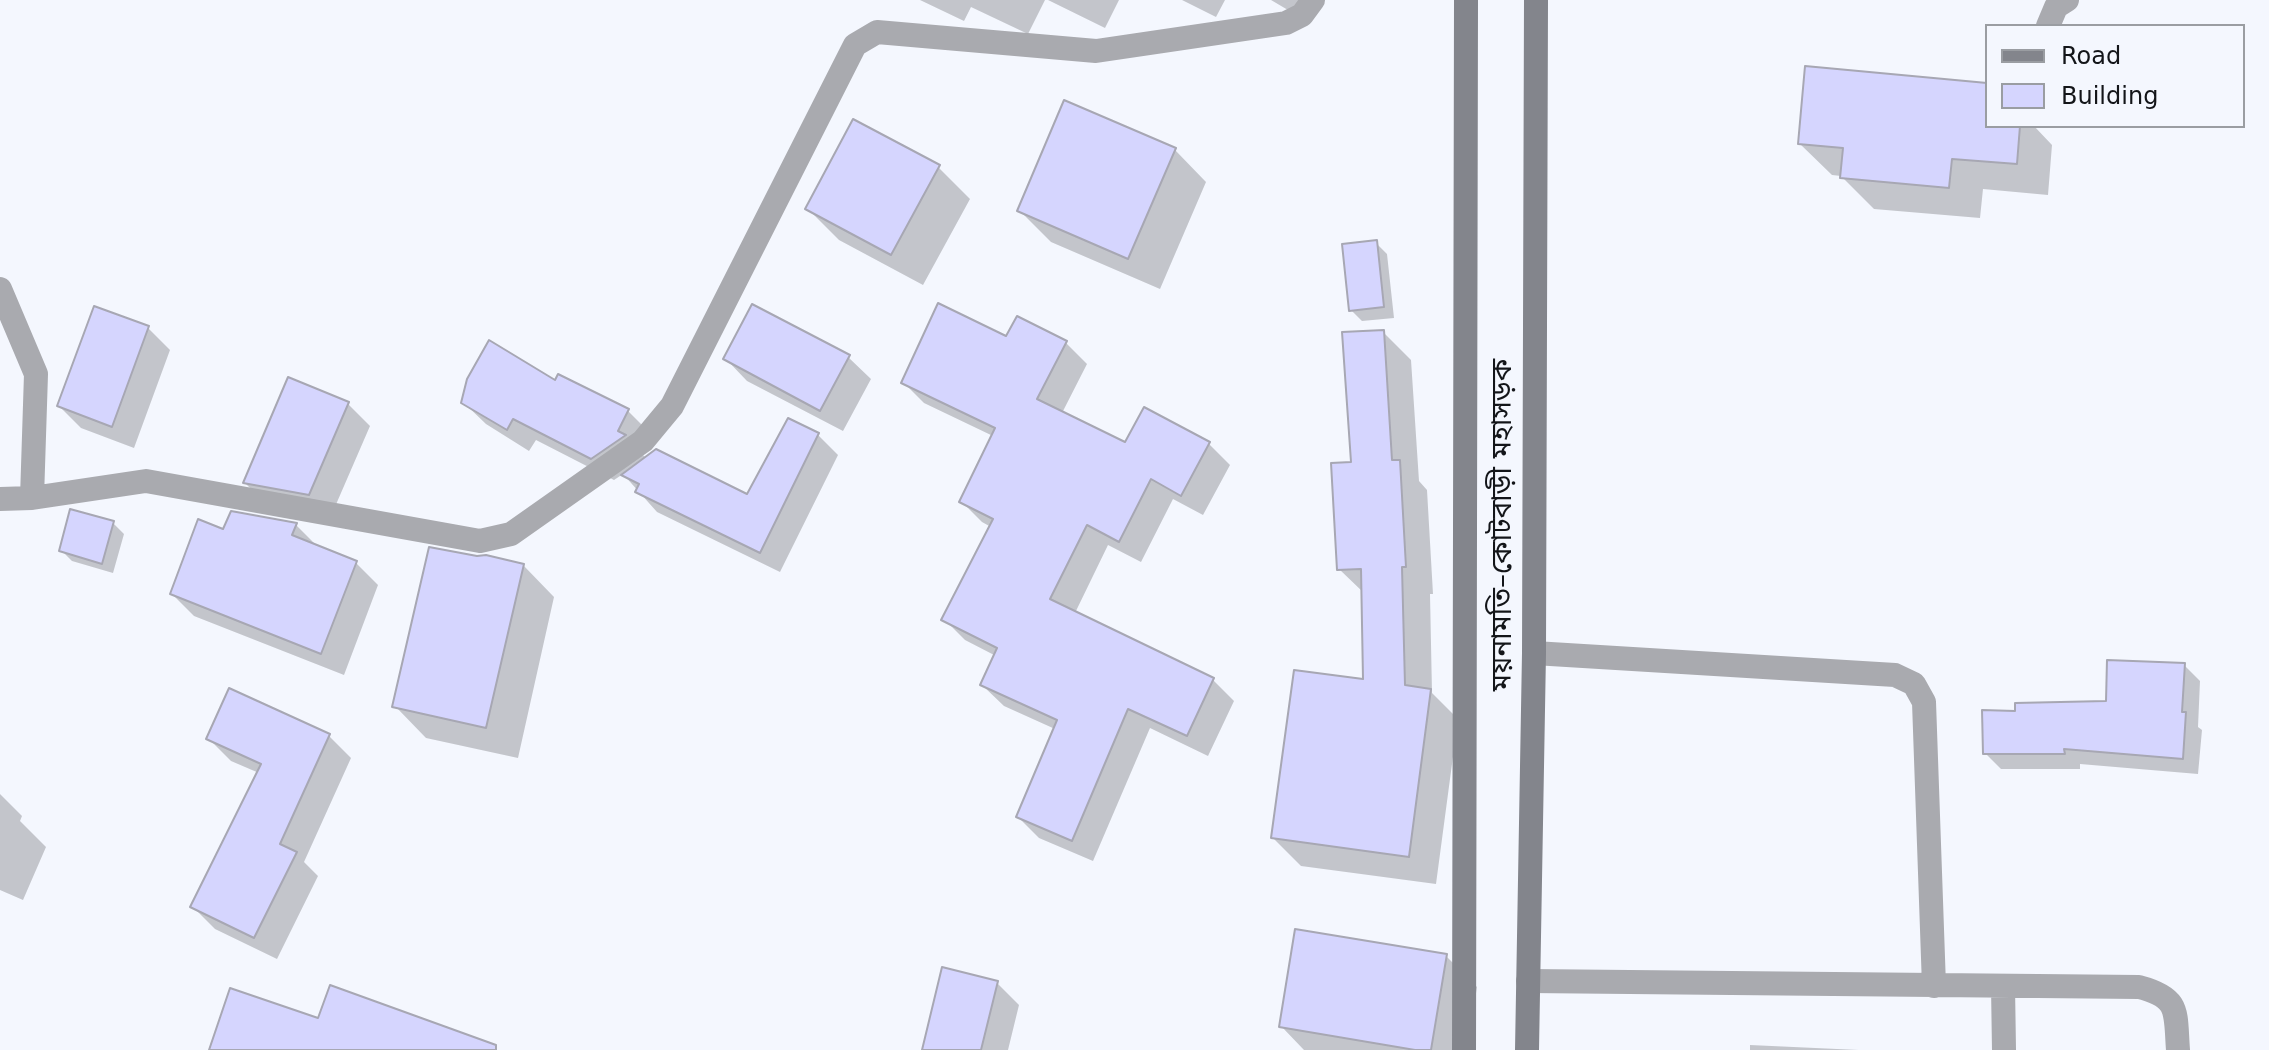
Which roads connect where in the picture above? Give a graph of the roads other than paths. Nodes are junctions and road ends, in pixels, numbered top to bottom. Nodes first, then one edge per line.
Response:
1 (1313, 0) edge
2 (1466, 0) edge
3 (1536, 0) edge
4 (2067, 0) edge
5 (2049, 24) edge
6 (0, 289) edge
7 (32, 498) junction
8 (0, 499) edge
9 (1534, 653) junction
10 (1528, 981) junction
11 (1934, 986) junction
12 (2003, 986) junction
13 (1464, 1050) edge
14 (1527, 1050) edge
15 (2004, 1050) edge
16 (2178, 1050) edge

1 - 7 street
2 - 13 main road, ময়নামতি–কোটবাড়ী মহাসড়ক
3 - 9 main road, ময়নামতি–কোটবাড়ী মহাসড়ক
4 - 5 street
6 - 7 street
7 - 8 street
9 - 10 main road, ময়নামতি–কোটবাড়ী মহাসড়ক
9 - 11 street
10 - 11 street
10 - 14 main road, ময়নামতি–কোটবাড়ী মহাসড়ক
11 - 12 street
12 - 15 street
12 - 16 street

